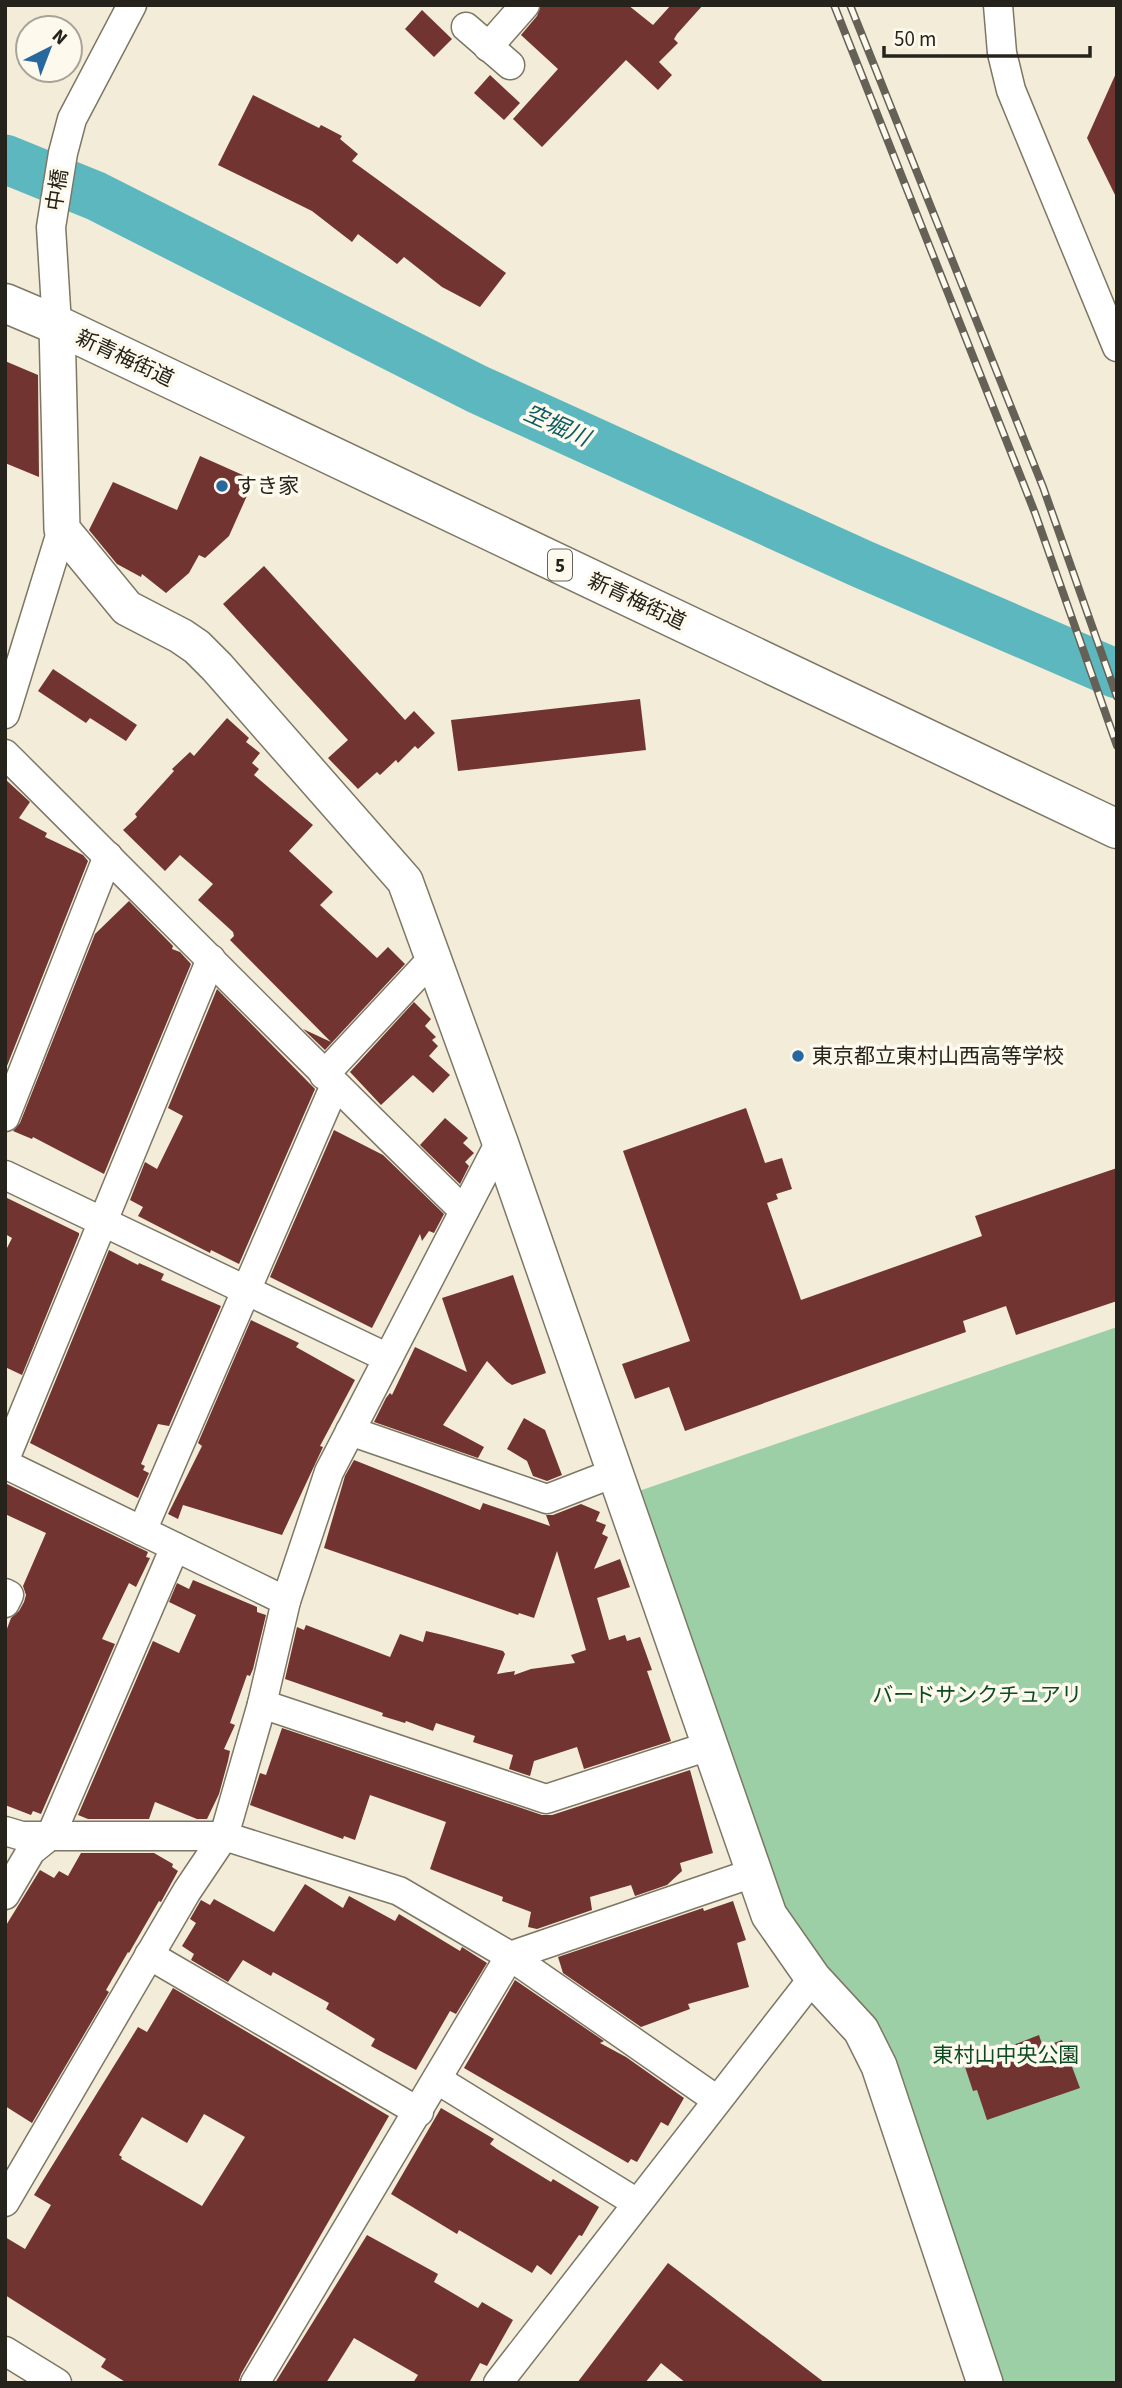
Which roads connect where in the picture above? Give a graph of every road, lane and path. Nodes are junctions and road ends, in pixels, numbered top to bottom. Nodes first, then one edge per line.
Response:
1 (132, 5) edge
2 (525, 5) edge
3 (998, 5) edge
4 (466, 27) dead end
5 (488, 47) junction
6 (510, 65) dead end
7 (5, 303) edge
8 (57, 325) junction
9 (1117, 347) edge
10 (62, 529) junction
11 (5, 714) edge
12 (5, 754) edge
13 (1116, 829) edge
14 (108, 856) junction
15 (433, 958) junction
16 (211, 959) junction
17 (329, 1080) junction
18 (5, 1116) edge
19 (500, 1142) junction
20 (5, 1175) edge
21 (464, 1211) junction
22 (103, 1222) junction
23 (248, 1290) junction
24 (388, 1357) junction
25 (350, 1431) junction
26 (5, 1461) edge
27 (614, 1472) junction
28 (142, 1531) junction
29 (176, 1547) junction
30 (5, 1593) edge
31 (286, 1601) junction
32 (5, 1603) edge
33 (262, 1704) junction
34 (709, 1746) junction
35 (5, 1831) edge
36 (51, 1835) junction
37 (224, 1836) junction
38 (753, 1874) junction
39 (5, 1895) edge
40 (149, 1955) junction
41 (510, 1956) junction
42 (813, 1978) junction
43 (438, 2080) junction
44 (716, 2099) junction
45 (419, 2112) junction
46 (5, 2203) edge
47 (637, 2203) junction
48 (5, 2351) edge
49 (57, 2383) edge
50 (256, 2383) edge
51 (498, 2383) edge
52 (985, 2383) edge

1 - 8 street, 中橋
2 - 5 street
3 - 9 street
4 - 5 street
5 - 6 street
7 - 8 main road, 新青梅街道 / 5
8 - 10 street
8 - 13 main road, 新青梅街道 / 5
10 - 11 street
10 - 15 street
12 - 14 street
14 - 16 street
14 - 18 street
15 - 17 street
15 - 19 street
16 - 17 street
16 - 22 street
17 - 21 street
17 - 23 street
19 - 21 street
19 - 27 street
20 - 22 street
21 - 24 street
22 - 23 street
22 - 26 street
23 - 24 street
23 - 28 street
24 - 25 street
25 - 27 street
25 - 31 street
26 - 28 street
27 - 34 street
28 - 29 street
29 - 31 street
29 - 36 street
30 - 32 street
31 - 33 street
33 - 34 street
33 - 37 street
34 - 38 street
35 - 36 street
36 - 37 street
36 - 39 street
37 - 40 street
37 - 41 street
38 - 41 street
38 - 42 street
40 - 45 street
40 - 46 street
41 - 43 street
41 - 44 street
42 - 44 street
42 - 52 street
43 - 45 street
43 - 47 street
44 - 47 street
45 - 50 street
47 - 51 street
48 - 49 street

